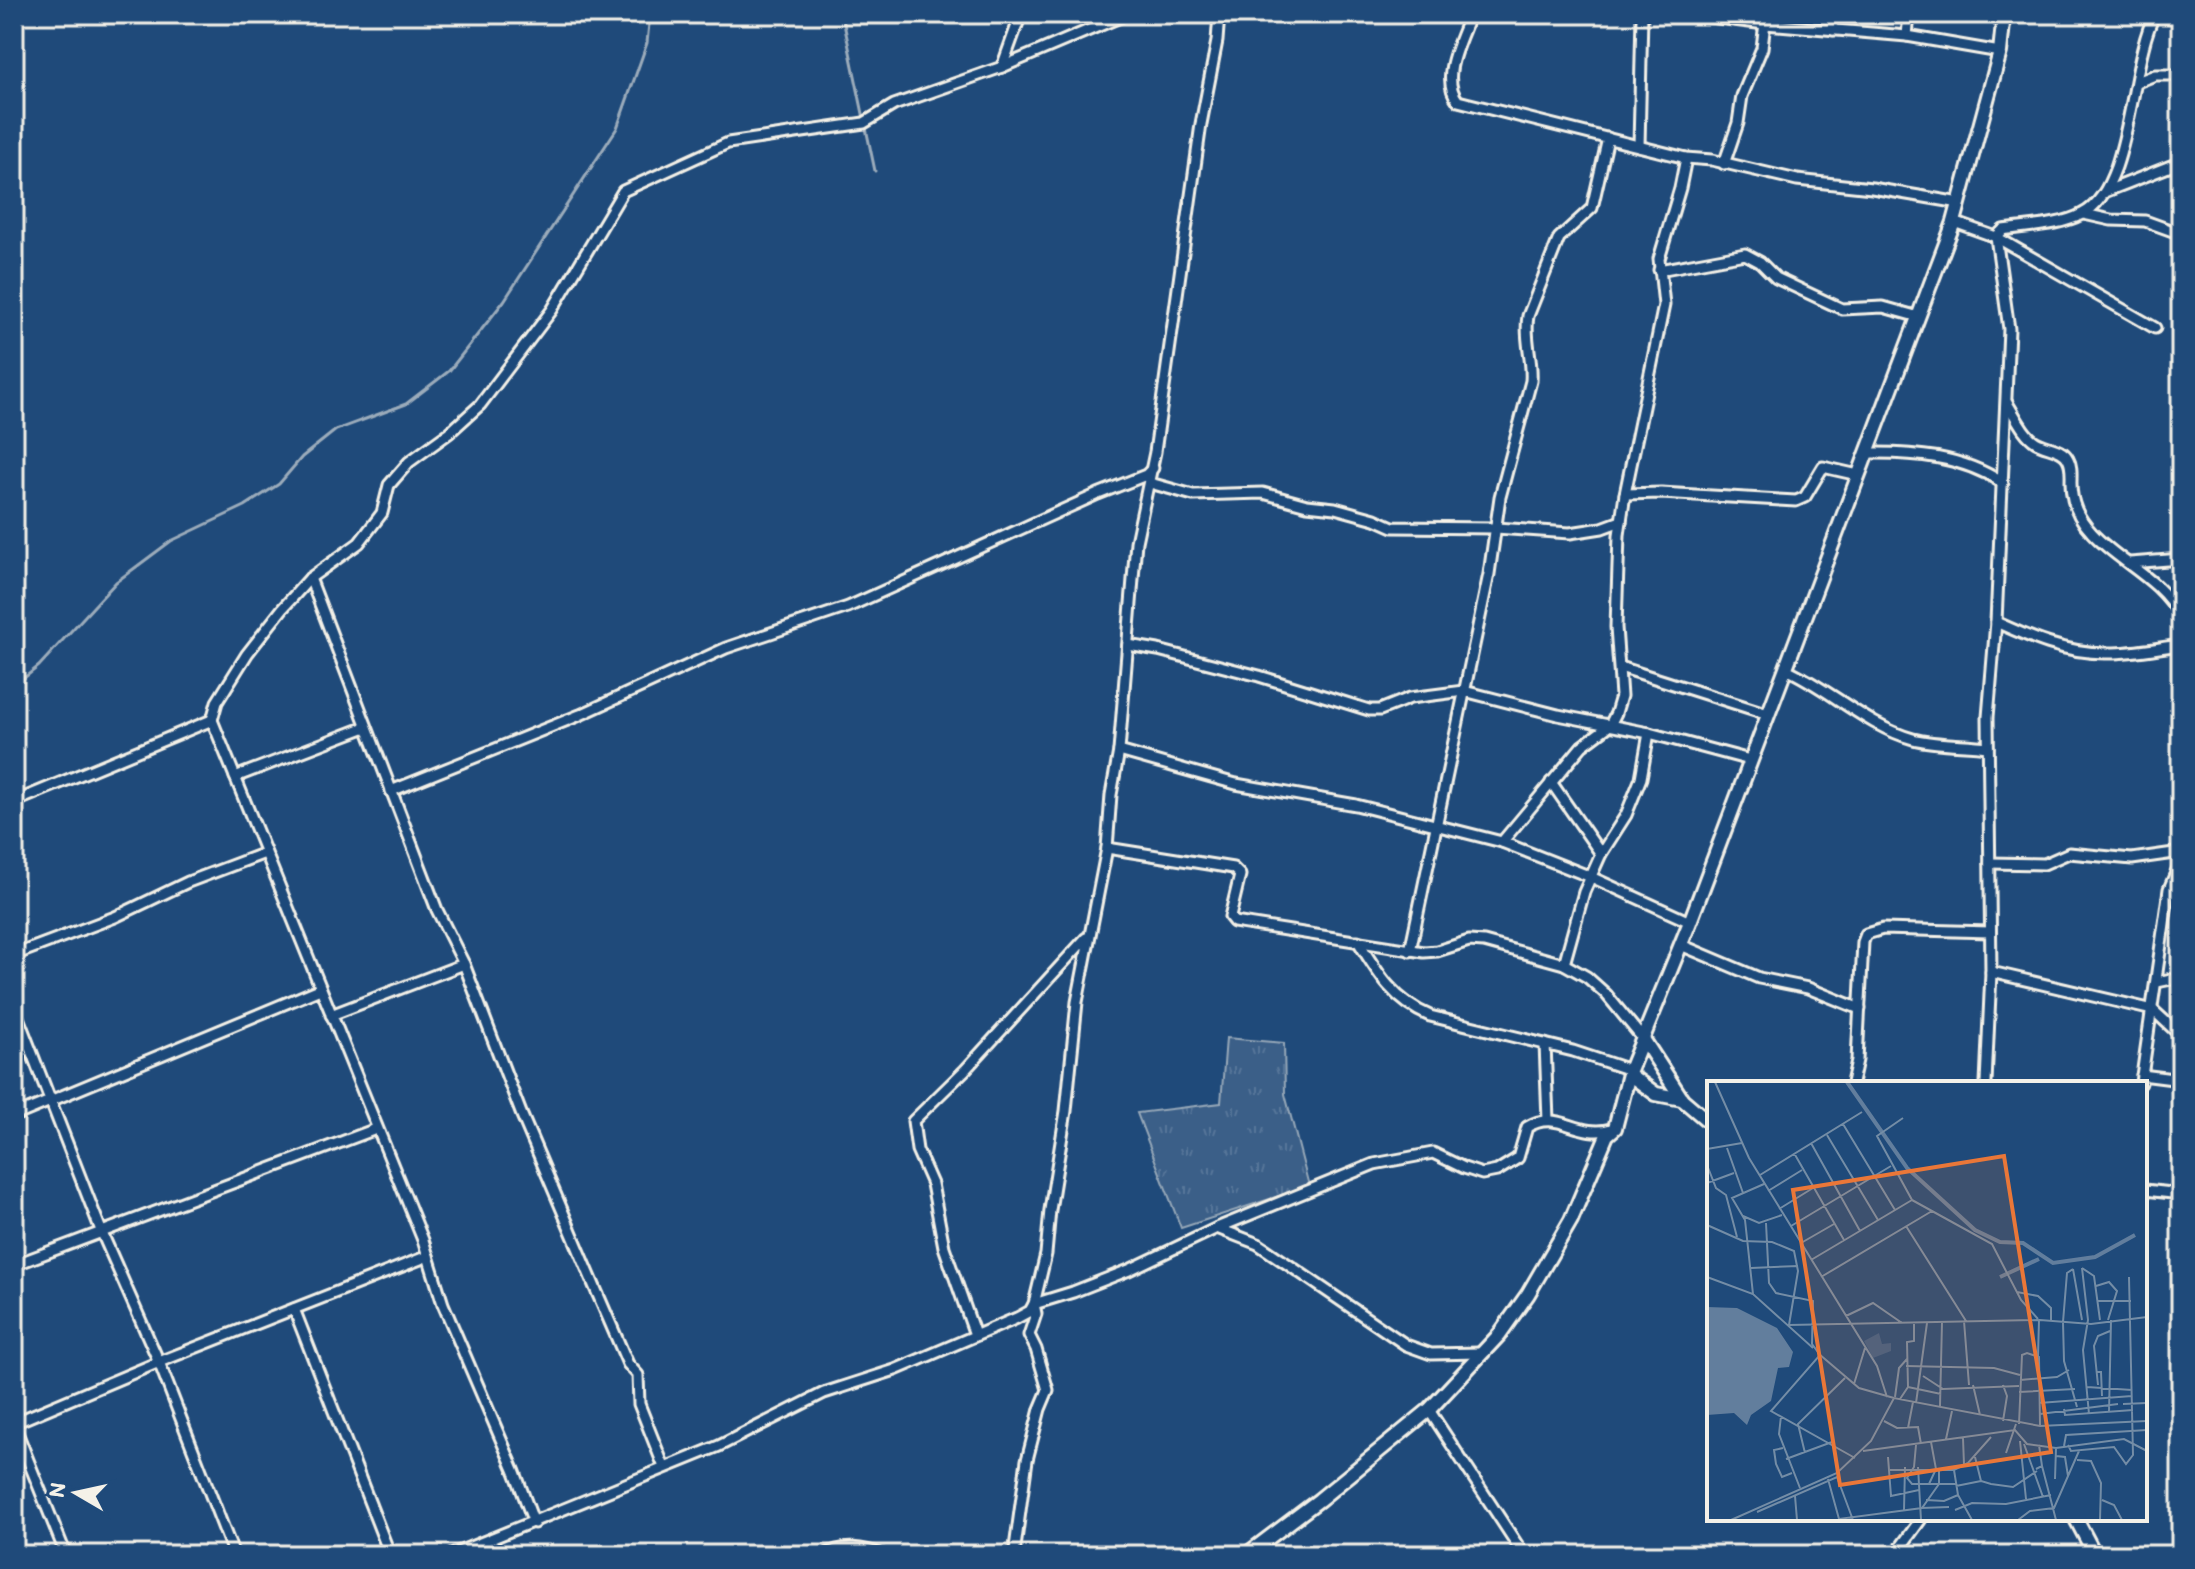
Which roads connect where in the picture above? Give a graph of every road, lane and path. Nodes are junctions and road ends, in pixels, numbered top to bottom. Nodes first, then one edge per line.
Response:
1 (1021, 14) edge
2 (1127, 14) edge
3 (1219, 14) edge
4 (1470, 14) edge
5 (1642, 14) edge
6 (1831, 14) edge
7 (1909, 14) edge
8 (2004, 14) edge
9 (2155, 14) edge
10 (1692, 15) edge
11 (1765, 19) edge
12 (1833, 30) junction
13 (1907, 36) junction
14 (2000, 52) junction
15 (1002, 67) junction
16 (2181, 75) edge
17 (2137, 82) junction
18 (1608, 138) junction
19 (1639, 146) junction
20 (1686, 158) junction
21 (2181, 162) edge
22 (1724, 164) junction
23 (2107, 191) junction
24 (1960, 203) junction
25 (2084, 214) junction
26 (1954, 222) junction
27 (2181, 234) edge
28 (1996, 237) junction
29 (1659, 270) junction
30 (1919, 317) junction
31 (2155, 328) dead end
32 (2007, 403) junction
33 (1866, 453) junction
34 (1153, 468) junction
35 (1858, 475) junction
36 (1150, 483) junction
37 (2003, 483) junction
38 (1625, 494) junction
39 (1621, 521) junction
40 (1496, 528) junction
41 (2181, 559) edge
42 (2130, 563) junction
43 (310, 578) junction
44 (2181, 617) edge
45 (1996, 622) junction
46 (1128, 645) junction
47 (2181, 645) edge
48 (1620, 667) junction
49 (1786, 669) junction
50 (1464, 691) junction
51 (1768, 714) junction
52 (212, 720) junction
53 (1610, 725) junction
54 (366, 727) junction
55 (1649, 733) junction
56 (1988, 747) junction
57 (1119, 751) junction
58 (1750, 760) junction
59 (235, 777) junction
60 (1551, 782) junction
61 (391, 791) junction
62 (14, 802) edge
63 (1435, 826) junction
64 (1502, 842) junction
65 (1107, 848) junction
66 (2181, 852) edge
67 (265, 853) junction
68 (1601, 854) junction
69 (2181, 861) edge
70 (1990, 863) junction
71 (1591, 877) junction
72 (1690, 922) junction
73 (1990, 932) junction
74 (1088, 936) junction
75 (1358, 941) junction
76 (1681, 945) junction
77 (1410, 951) junction
78 (14, 955) edge
79 (464, 964) junction
80 (1564, 964) junction
81 (1991, 972) junction
82 (2181, 977) edge
83 (2157, 982) junction
84 (320, 989) junction
85 (14, 1007) edge
86 (1860, 1009) junction
87 (2153, 1010) junction
88 (331, 1015) junction
89 (2181, 1036) edge
90 (1643, 1039) junction
91 (1545, 1044) junction
92 (1630, 1073) junction
93 (2142, 1079) edge
94 (2181, 1080) edge
95 (1852, 1081) edge
96 (1986, 1081) edge
97 (1682, 1099) junction
98 (52, 1100) junction
99 (14, 1116) edge
100 (1548, 1120) junction
101 (1707, 1120) edge
102 (1615, 1128) junction
103 (376, 1129) junction
104 (2147, 1190) edge
105 (2181, 1194) edge
106 (1217, 1228) junction
107 (102, 1233) junction
108 (428, 1256) junction
109 (14, 1265) edge
110 (1034, 1304) junction
111 (294, 1309) junction
112 (975, 1335) junction
113 (1481, 1353) junction
114 (159, 1362) junction
115 (1429, 1410) junction
116 (14, 1424) edge
117 (664, 1467) junction
118 (1920, 1521) edge
119 (2077, 1521) edge
120 (534, 1523) junction
121 (66, 1555) edge
122 (234, 1555) edge
123 (390, 1555) edge
124 (451, 1555) edge
125 (824, 1555) edge
126 (884, 1555) edge
127 (1014, 1555) edge
128 (1246, 1555) edge
129 (1524, 1555) edge
130 (1895, 1555) edge
131 (2095, 1555) edge

1 - 15 street
2 - 15 street
3 - 34 street
4 - 18 street
5 - 19 street
6 - 12 street
7 - 13 street
8 - 14 main road
9 - 17 street
10 - 11 street
11 - 12 street
11 - 22 street
12 - 13 street
13 - 14 street
14 - 24 main road
15 - 43 street
16 - 17 street
17 - 23 street
18 - 19 street
18 - 40 street
19 - 20 street
20 - 22 street
20 - 29 street
21 - 23 street
22 - 24 street
23 - 25 street
24 - 26 main road
25 - 27 street
25 - 28 street
26 - 28 street
26 - 30 main road
28 - 31 street
28 - 32 street
29 - 30 street
29 - 38 street
30 - 33 main road
32 - 37 street
32 - 42 street
33 - 35 main road
33 - 37 street
34 - 36 street
34 - 61 street
35 - 38 street
35 - 49 main road
36 - 40 street
36 - 46 street
37 - 45 street
38 - 39 street
39 - 40 street
39 - 48 street
40 - 50 street
41 - 42 street
42 - 44 street
43 - 52 street
43 - 54 street
45 - 47 street
45 - 56 street
46 - 50 street
46 - 57 street
48 - 51 street
48 - 53 street
49 - 51 main road
49 - 56 street
50 - 53 street
50 - 63 street
51 - 58 main road
52 - 59 street
52 - 62 street
53 - 55 street
53 - 60 street
54 - 59 street
54 - 61 street
55 - 58 street
55 - 68 street
56 - 70 street
57 - 63 street
57 - 65 street
58 - 72 main road
59 - 67 street
60 - 64 street
60 - 68 street
61 - 79 street
63 - 64 street
63 - 77 street
64 - 71 street
65 - 74 street
65 - 75 street
66 - 70 street
67 - 78 street
67 - 84 street
68 - 71 street
69 - 83 street
70 - 73 street
71 - 72 street
71 - 80 street
72 - 76 main road
73 - 81 street
73 - 86 street
74 - 110 street
74 - 112 street
75 - 77 street
75 - 91 street
76 - 86 street
76 - 90 main road
77 - 80 street
79 - 88 street
79 - 117 street
80 - 90 street
81 - 87 street
81 - 96 street
82 - 83 street
83 - 87 street
84 - 88 street
84 - 98 street
85 - 98 street
86 - 95 street
87 - 89 street
87 - 93 street
88 - 103 street
90 - 92 main road
90 - 97 main road
91 - 92 street
91 - 100 street
92 - 97 main road
92 - 102 main road
93 - 94 street
97 - 101 main road
98 - 99 street
98 - 107 street
100 - 102 street
100 - 106 street
102 - 113 main road
103 - 107 street
103 - 108 street
104 - 105 street
106 - 110 street
106 - 113 street
107 - 109 street
107 - 114 street
108 - 111 street
108 - 120 street
110 - 112 street
110 - 127 street
111 - 114 street
111 - 123 street
112 - 117 street
113 - 115 main road
114 - 116 street
114 - 122 street
115 - 128 main road
115 - 129 street
116 - 121 street
117 - 120 street
118 - 130 street
119 - 131 main road
120 - 124 street
125 - 126 street

